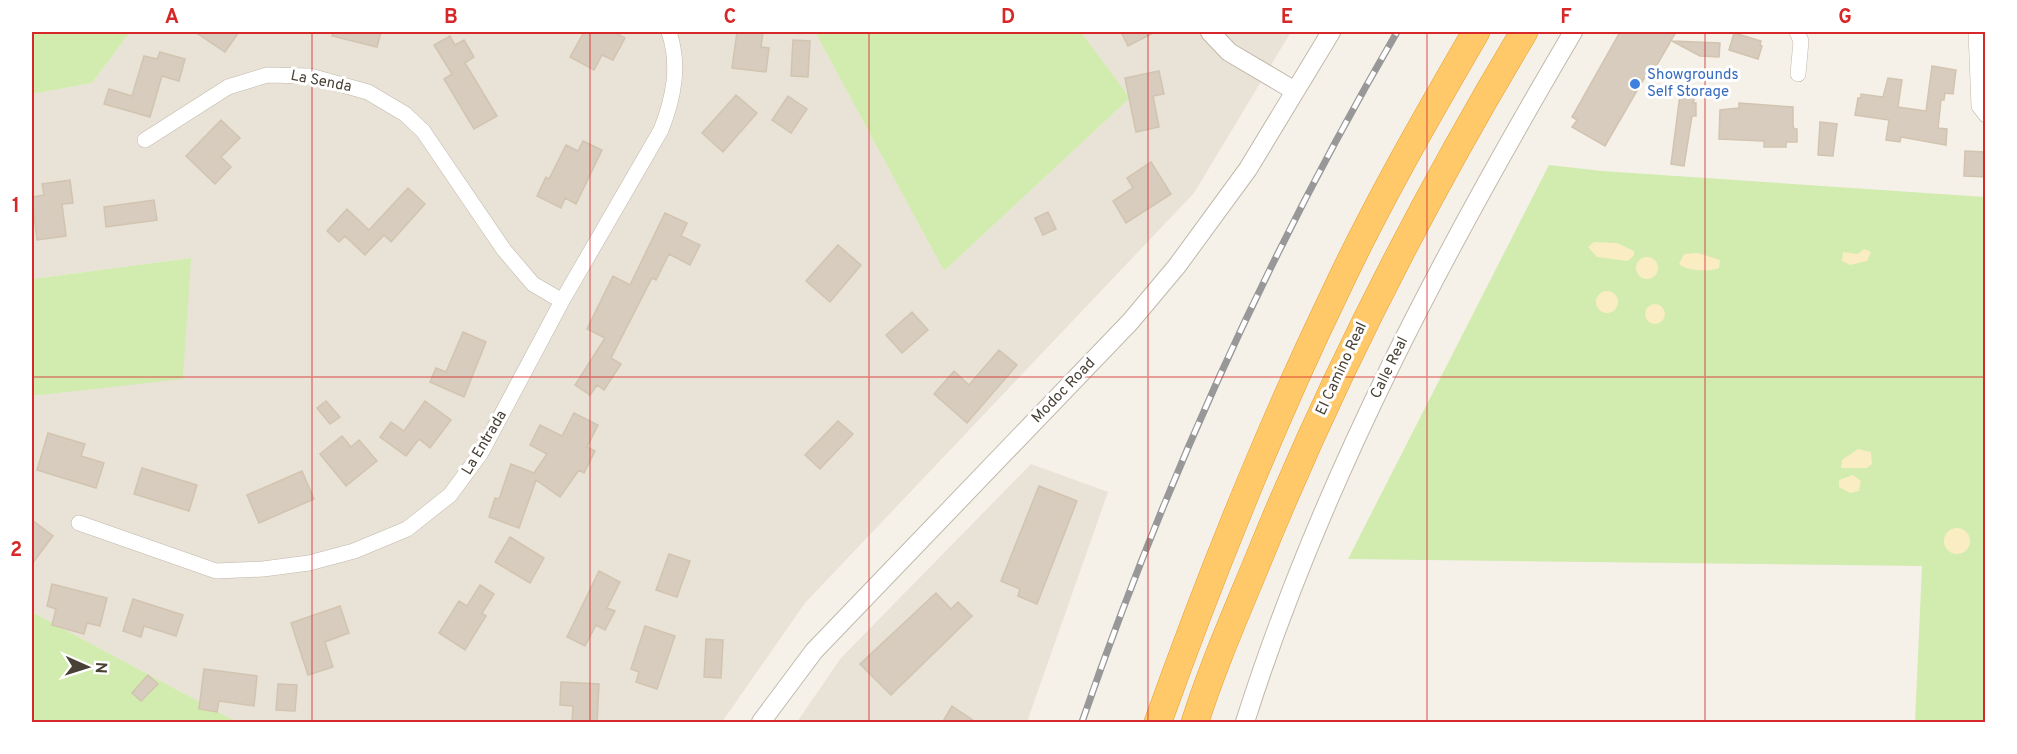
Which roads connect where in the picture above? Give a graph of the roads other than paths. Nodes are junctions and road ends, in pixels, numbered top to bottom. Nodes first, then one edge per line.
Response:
1 (669, 32) edge
2 (1210, 32) edge
3 (1331, 32) edge
4 (1476, 32) edge
5 (1524, 32) edge
6 (1573, 32) edge
7 (1797, 32) edge
8 (1976, 32) edge
9 (1798, 74) dead end
10 (1295, 92) junction
11 (1986, 115) edge
12 (145, 140) dead end
13 (562, 302) junction
14 (79, 523) dead end
15 (1199, 714) edge
16 (761, 723) edge
17 (1158, 723) edge
18 (1245, 723) edge

1 - 13 street, La Entrada
2 - 10 street
3 - 10 street, Modoc Road
4 - 17 highway
5 - 15 highway, El Camino Real
6 - 18 street, Calle Real
7 - 9 street
8 - 11 street
10 - 16 street, Modoc Road
12 - 13 street, La Senda
13 - 14 street, La Entrada

